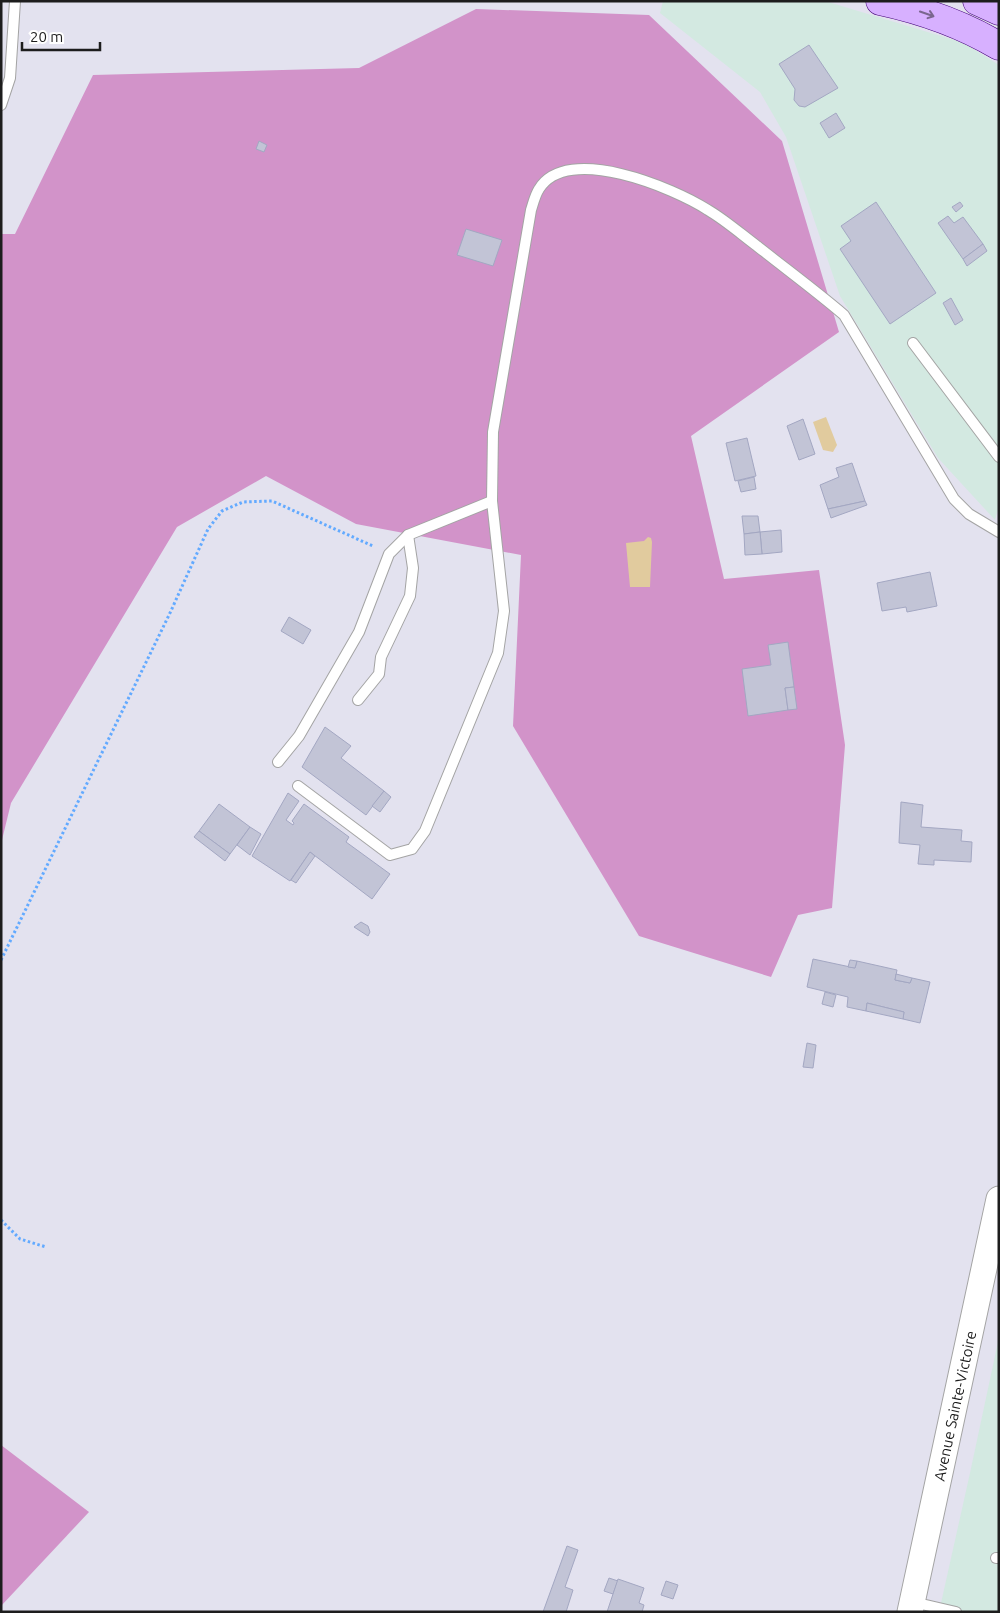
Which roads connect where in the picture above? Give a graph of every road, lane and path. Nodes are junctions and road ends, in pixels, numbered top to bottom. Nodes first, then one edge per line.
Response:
1 (15, 1) edge
2 (880, 1) edge
3 (977, 1) edge
4 (999, 11) edge
5 (999, 46) edge
6 (1, 105) edge
7 (913, 343) dead end
8 (999, 457) edge
9 (492, 501) junction
10 (999, 532) edge
11 (408, 535) junction
12 (389, 554) junction
13 (358, 700) dead end
14 (278, 762) dead end
15 (298, 786) dead end
16 (1, 960) edge
17 (999, 1199) edge
18 (1, 1220) edge
19 (46, 1247) dead end
20 (911, 1607) edge
21 (956, 1612) edge

1 - 6 lane
2 -> 5 main road
3 - 4 main road
7 - 8 lane
9 - 10 lane
9 - 11 lane
9 - 15 lane
11 - 12 lane
11 - 13 lane
12 - 14 lane
12 - 16 path
17 - 20 street, Avenue Sainte-Victoire
18 - 19 path
20 - 21 lane

